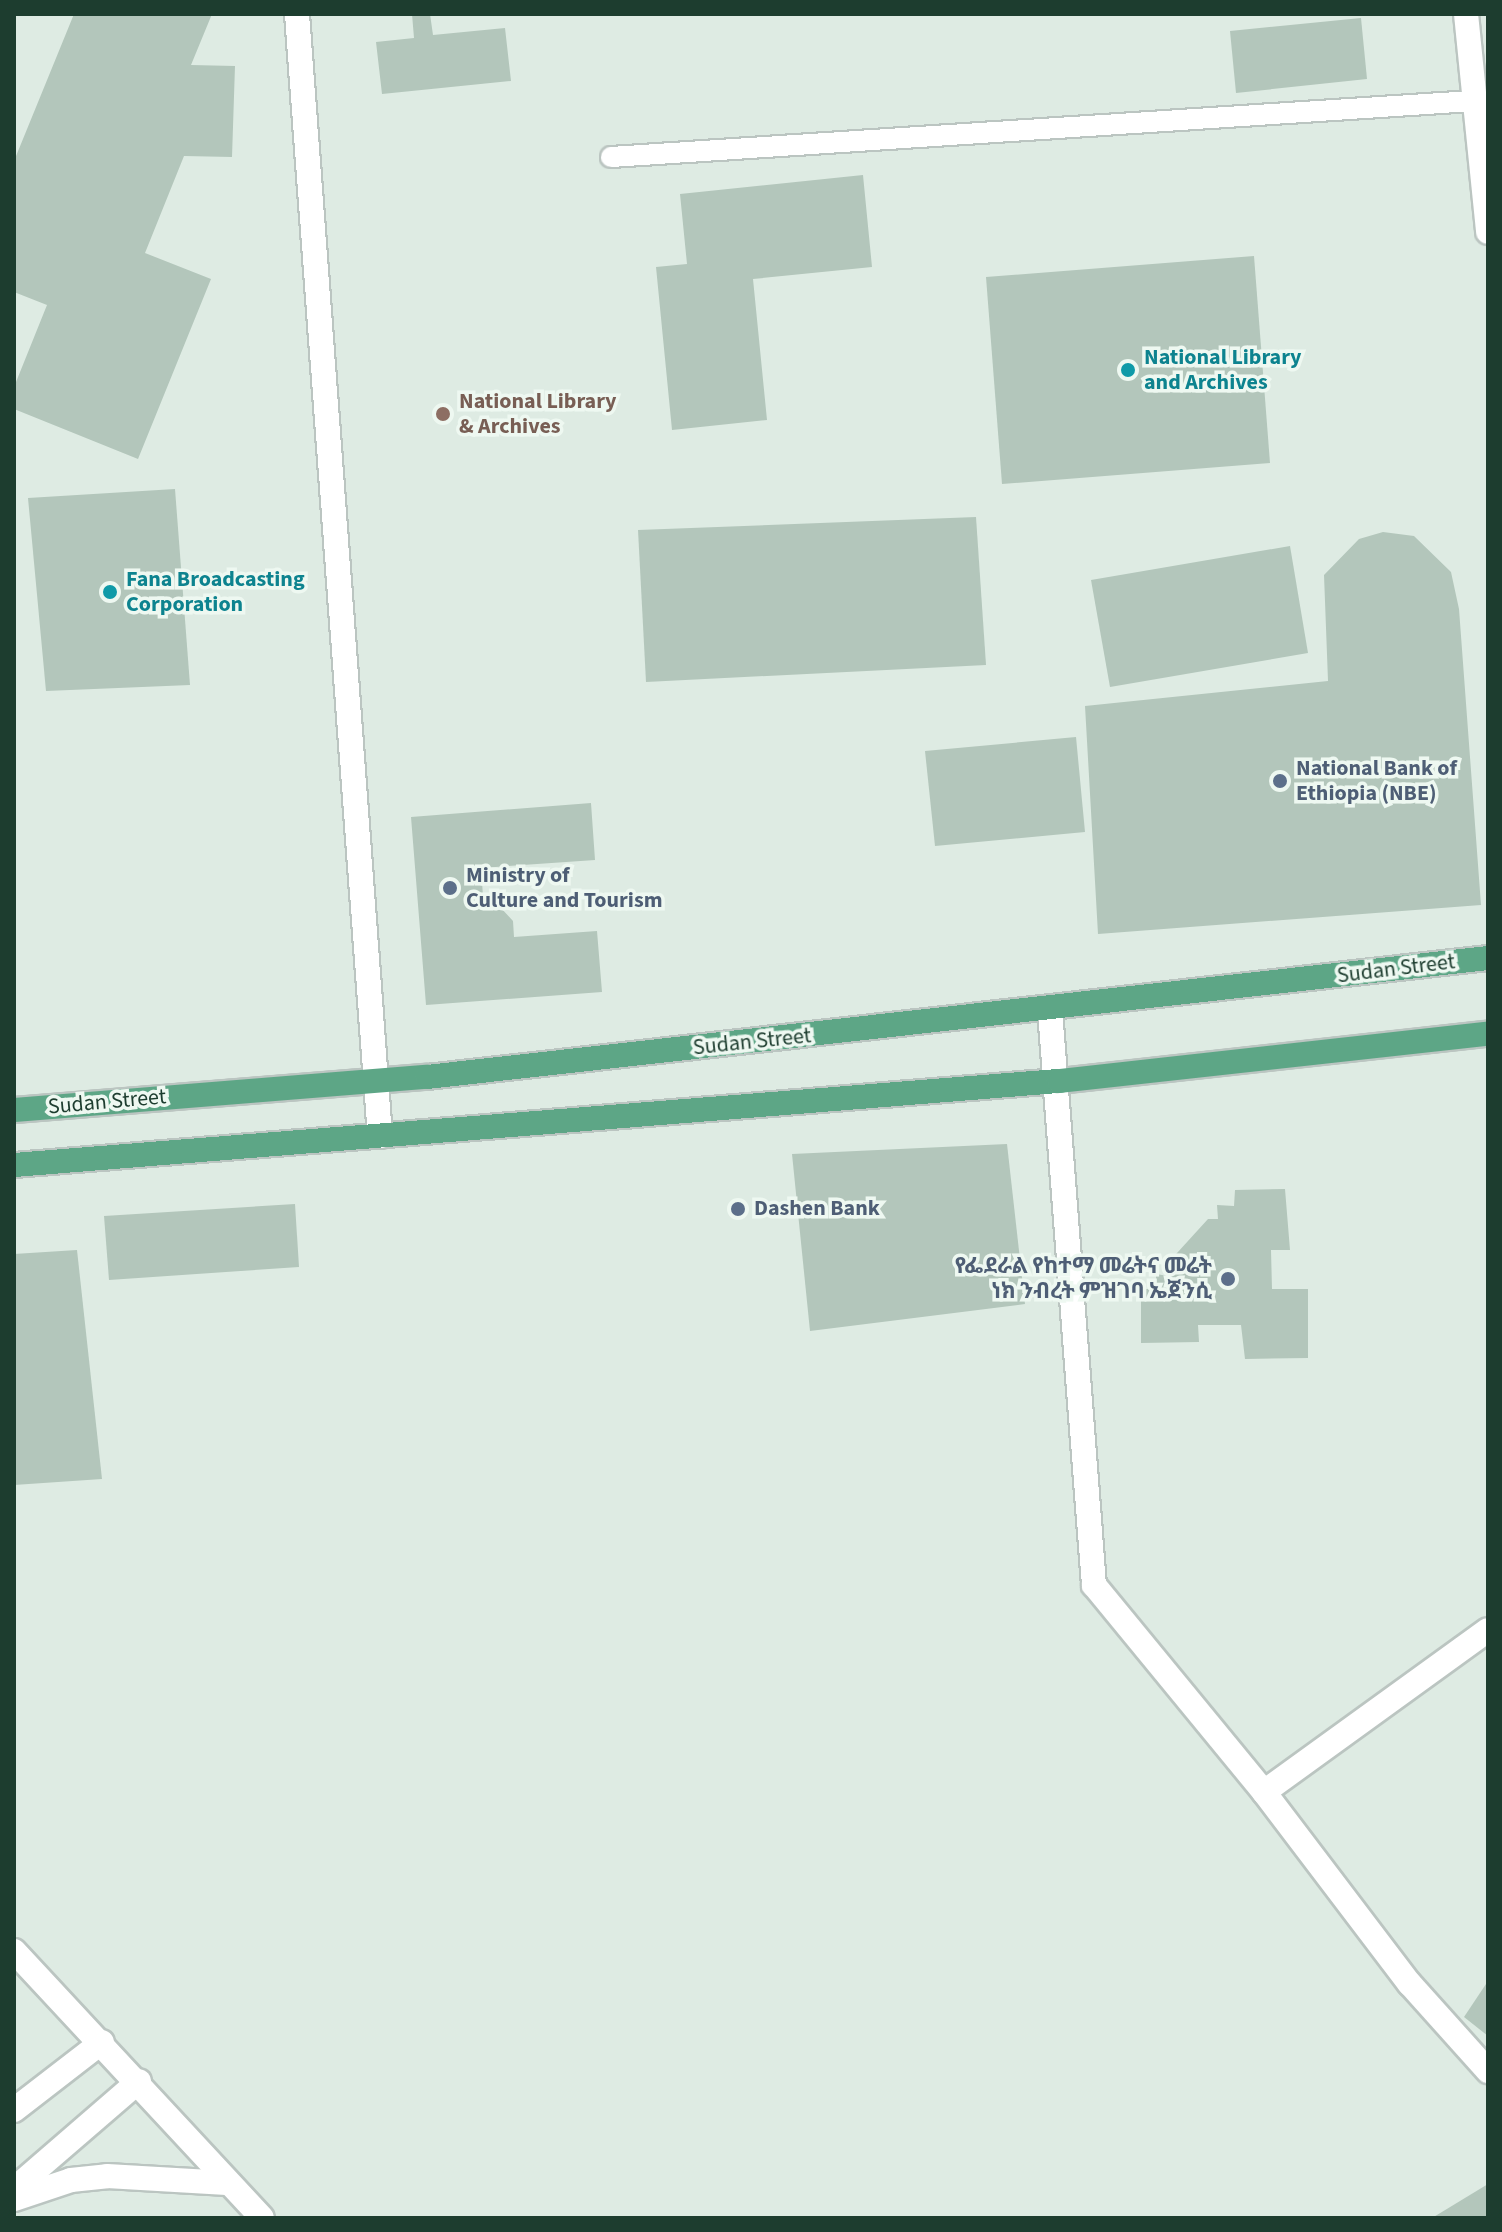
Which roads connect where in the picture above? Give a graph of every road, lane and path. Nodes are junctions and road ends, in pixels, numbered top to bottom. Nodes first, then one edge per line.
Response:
1 (297, 14) edge
2 (1466, 14) edge
3 (1473, 101) junction
4 (611, 157) dead end
5 (1488, 232) edge
6 (1488, 958) edge
7 (1050, 1011) junction
8 (1488, 1034) edge
9 (376, 1079) junction
10 (1059, 1081) junction
11 (14, 1110) edge
12 (380, 1136) junction
13 (14, 1165) edge
14 (1488, 1630) edge
15 (1264, 1792) junction
16 (14, 1951) edge
17 (102, 2042) junction
18 (1488, 2071) edge
19 (139, 2081) junction
20 (14, 2110) edge
21 (227, 2183) junction
22 (14, 2189) edge
23 (14, 2199) edge
24 (262, 2218) edge

1 - 9 street
2 - 3 street
3 - 4 lane
3 - 5 street
6 - 7 main road, Sudan Street
7 - 9 main road, Sudan Street
7 - 10 street
8 - 10 main road
9 - 11 main road, Sudan Street
9 - 12 street
10 - 12 main road
10 - 15 street
12 - 13 main road
14 - 15 street
15 - 18 street
16 - 17 street
17 - 19 street
17 - 20 street
19 - 21 street
19 - 22 street
21 - 23 street
21 - 24 street

